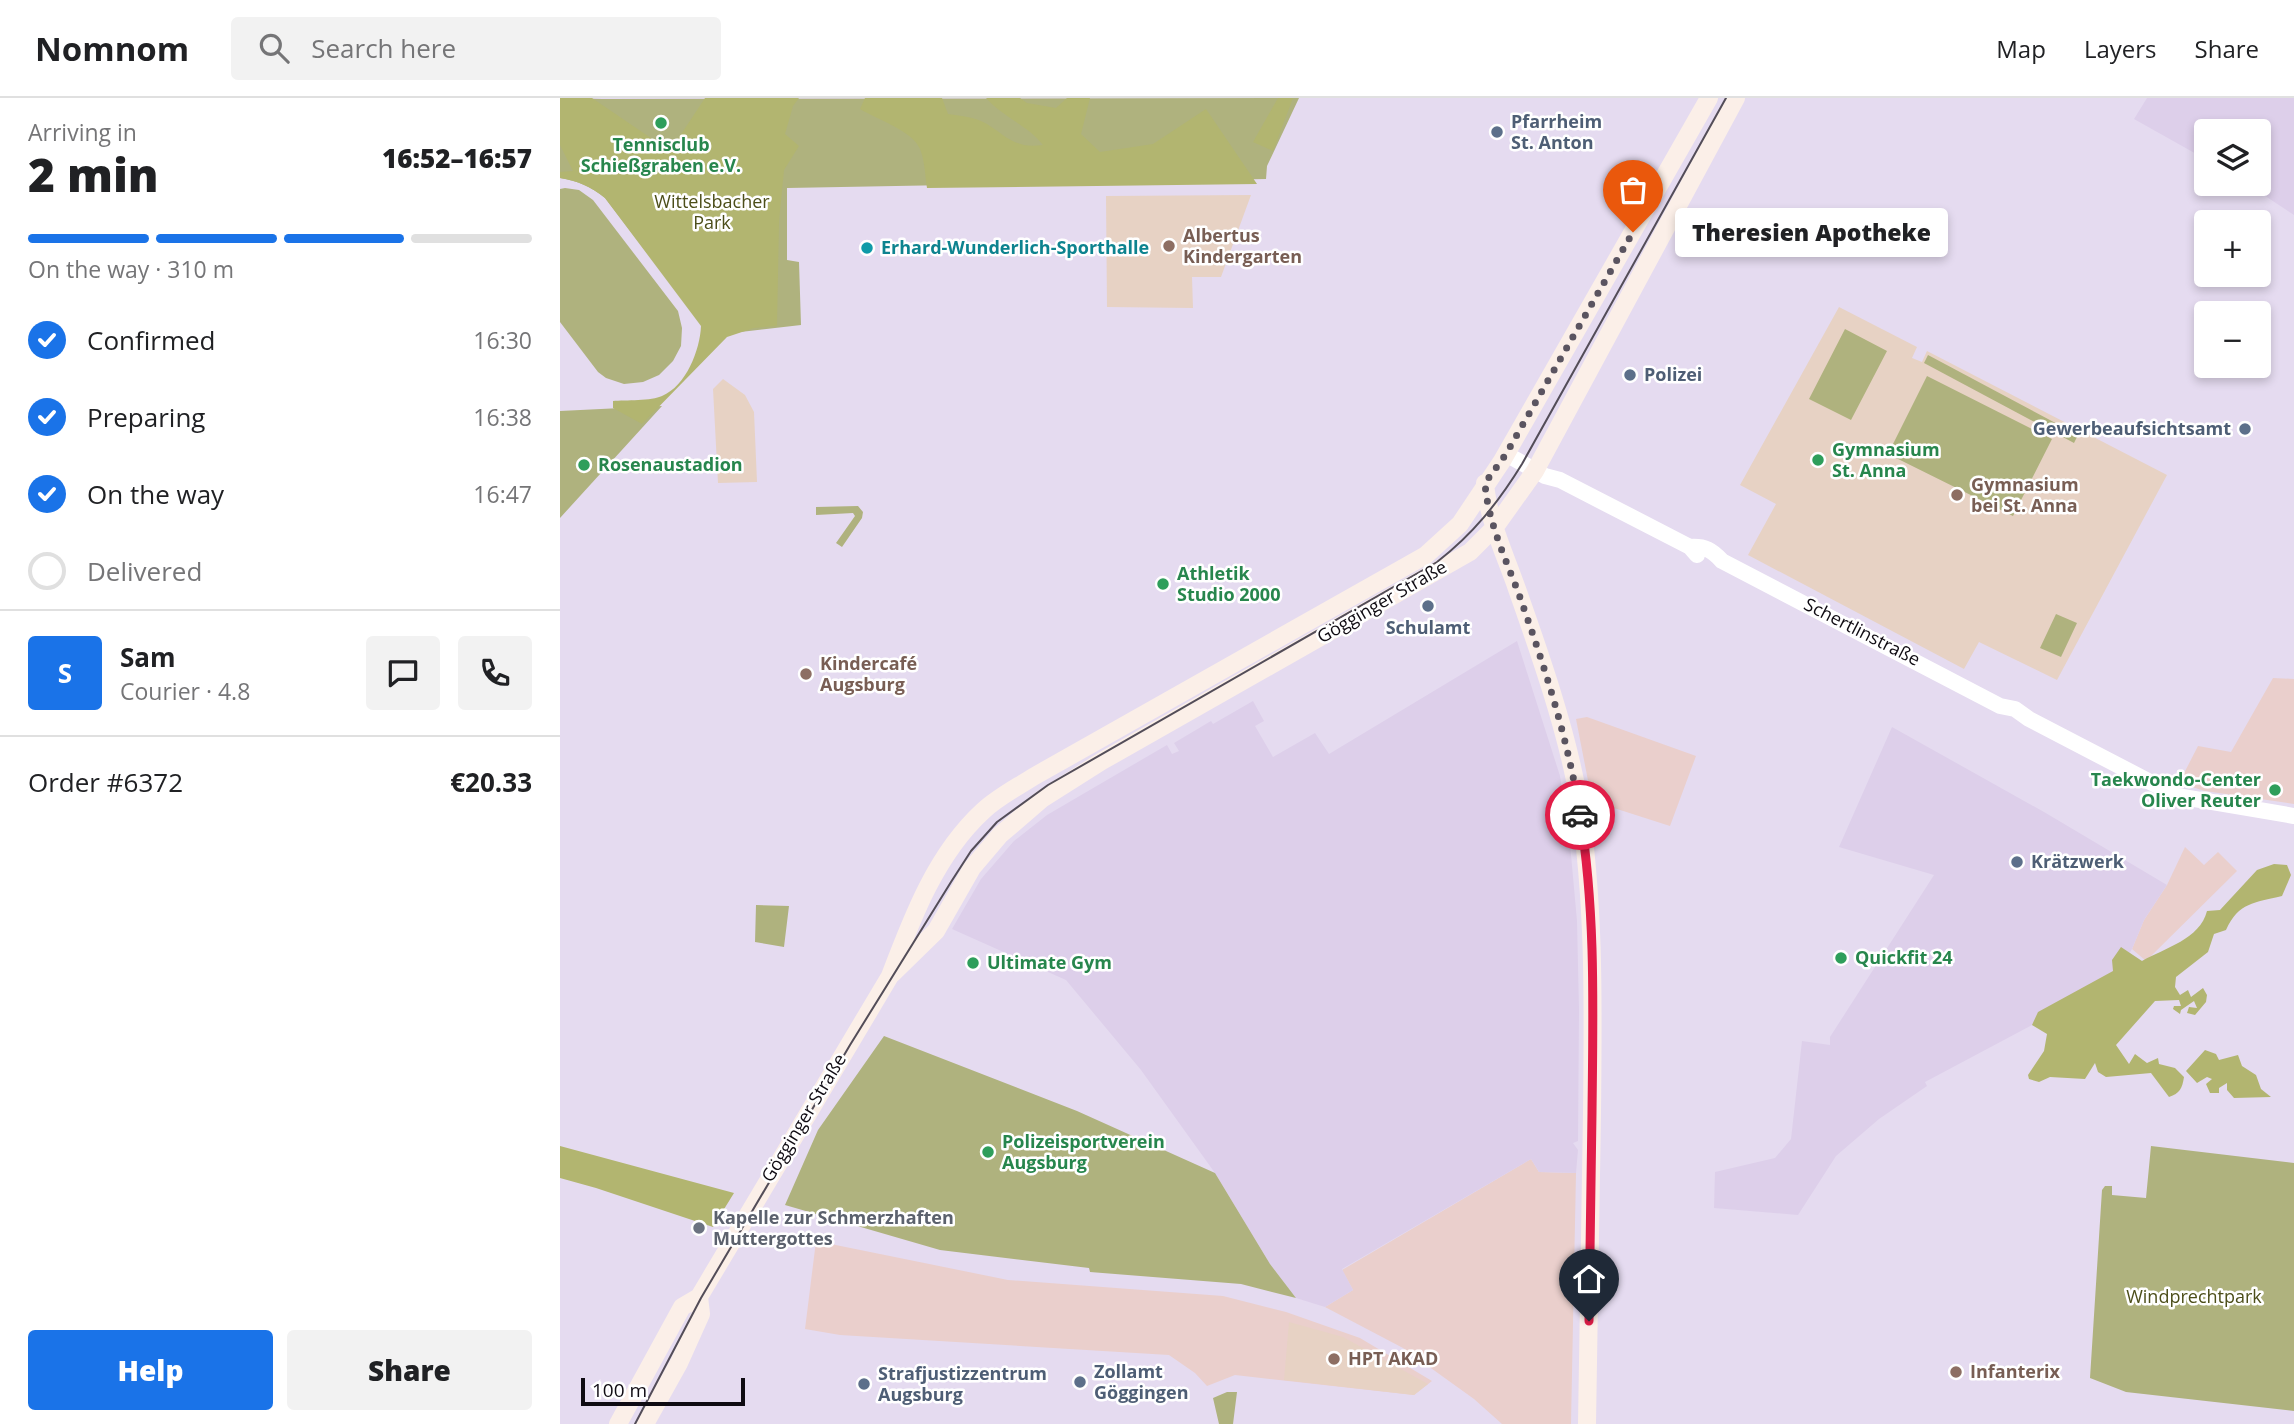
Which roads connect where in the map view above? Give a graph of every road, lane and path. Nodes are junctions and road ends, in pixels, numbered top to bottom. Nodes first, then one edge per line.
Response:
1 (1709, 98) edge
2 (1736, 98) edge
3 (1506, 454) junction
4 (1535, 471) junction
5 (1485, 483) junction
6 (1495, 527) junction
7 (2294, 816) edge
8 (890, 976) junction
9 (699, 1297) junction
10 (618, 1424) edge
11 (645, 1424) edge
12 (1587, 1424) edge

1 - 3 main road, Gögginger Straße
2 - 4 main road, Gögginger Straße
3 - 4 street, Schertlinstraße
3 - 5 main road, Gögginger Straße
4 - 6 main road, Gögginger Straße
4 - 7 street, Schertlinstraße
5 - 6 main road
5 - 8 main road, Gögginger Straße
6 - 8 main road, Gögginger Straße
6 - 12 main road
8 - 9 main road, Gögginger Straße
9 - 10 main road, Gögginger Straße
9 - 11 main road, Gögginger Straße

